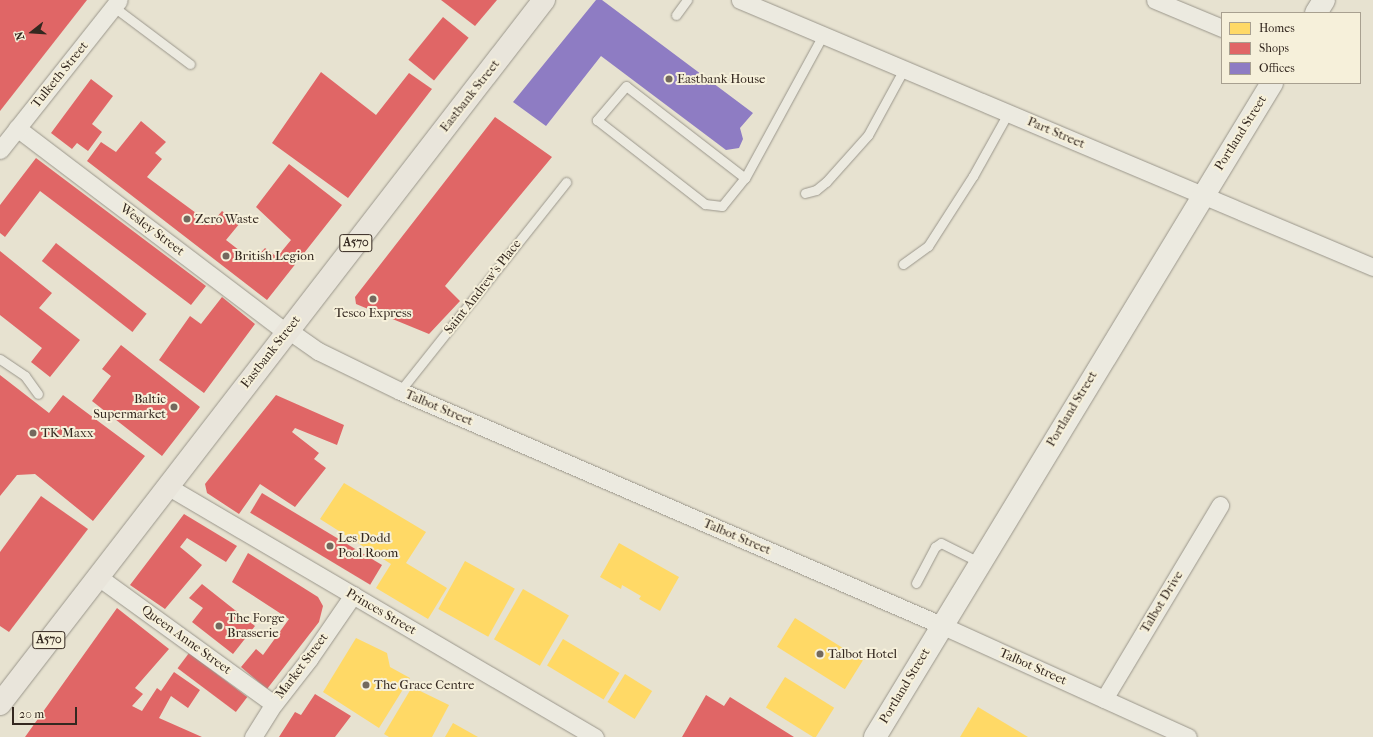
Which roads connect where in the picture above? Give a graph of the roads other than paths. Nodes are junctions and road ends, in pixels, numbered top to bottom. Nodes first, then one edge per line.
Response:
1 (544, 0) edge
2 (686, 0) edge
3 (740, 0) edge
4 (1155, 0) edge
5 (1324, 0) edge
6 (117, 4) edge
7 (1317, 12) edge
8 (676, 15) dead end
9 (1221, 28) edge
10 (823, 35) junction
11 (190, 64) dead end
12 (904, 69) junction
13 (1271, 84) edge
14 (1008, 113) junction
15 (18, 128) junction
16 (0, 150) edge
17 (745, 178) junction
18 (566, 182) dead end
19 (805, 192) dead end
20 (1203, 195) junction
21 (904, 264) dead end
22 (1373, 267) edge
23 (287, 331) junction
24 (0, 359) edge
25 (400, 391) junction
26 (38, 394) dead end
27 (167, 486) junction
28 (1220, 505) dead end
29 (979, 562) junction
30 (97, 576) junction
31 (916, 583) dead end
32 (352, 595) junction
33 (941, 625) junction
34 (1104, 699) junction
35 (0, 704) edge
36 (274, 704) junction
37 (253, 737) edge
38 (595, 737) edge
39 (875, 737) edge
40 (1188, 737) edge

1 - 23 highway, Eastbank Street / A570
2 - 8 lane
3 - 10 street, Part Street
4 - 9 street
5 - 7 street
6 - 11 lane
6 - 15 street, Tulketh Street
10 - 12 street, Part Street
10 - 17 lane
12 - 14 street, Part Street
12 - 19 lane
13 - 20 street, Portland Street
14 - 20 street, Part Street
14 - 21 lane
15 - 16 street, Tulketh Street
15 - 23 street, Wesley Street
17 - 17 lane
18 - 25 lane, Saint Andrew's Place
20 - 22 street, Part Street
20 - 29 street, Portland Street
23 - 25 street, Talbot Street
23 - 27 highway, Eastbank Street / A570
24 - 26 lane
25 - 33 street, Talbot Street
27 - 30 highway, Eastbank Street / A570
27 - 32 street, Princes Street
28 - 34 street, Talbot Drive
29 - 31 lane
29 - 33 street, Portland Street
30 - 35 highway, Eastbank Street / A570
30 - 36 street, Queen Anne Street
32 - 36 street, Market Street
32 - 38 street, Princes Street
33 - 34 street, Talbot Street
33 - 39 street, Portland Street
34 - 40 street, Talbot Street
36 - 37 street, Market Street

